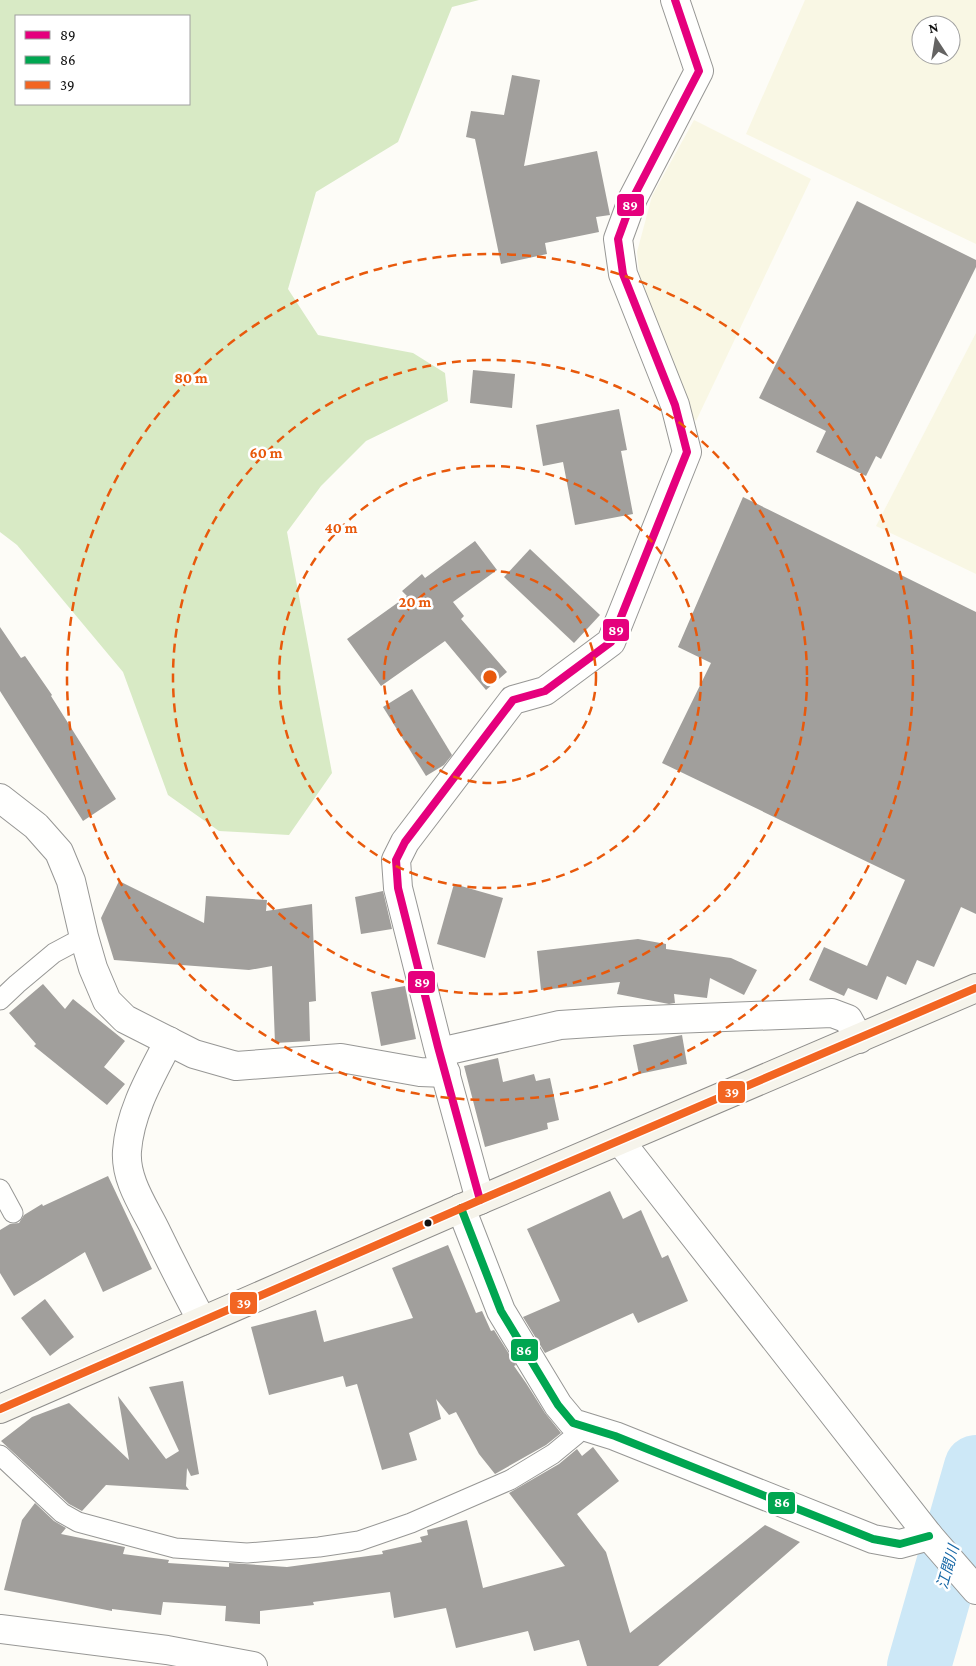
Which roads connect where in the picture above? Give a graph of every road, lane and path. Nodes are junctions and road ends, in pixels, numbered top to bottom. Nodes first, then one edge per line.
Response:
1 (675, 0) edge
2 (0, 798) edge
3 (84, 937) junction
4 (976, 988) edge
5 (0, 1000) edge
6 (859, 1039) junction
7 (169, 1042) junction
8 (443, 1063) junction
9 (620, 1141) junction
10 (0, 1189) edge
11 (470, 1204) junction
12 (13, 1213) dead end
13 (202, 1321) junction
14 (0, 1409) edge
15 (583, 1426) junction
16 (0, 1455) edge
17 (929, 1536) junction
18 (972, 1586) edge
19 (0, 1629) edge
20 (253, 1666) edge

1 - 8 street
2 - 3 street
3 - 5 lane
3 - 7 street
4 - 6 main road
6 - 8 street
6 - 9 main road
7 - 8 street
7 - 13 street
8 - 11 street
9 - 11 main road
9 - 17 street
10 - 12 lane
11 - 13 main road
11 - 15 street
13 - 14 main road
15 - 16 lane
15 - 17 street
17 - 18 street
19 - 20 street

